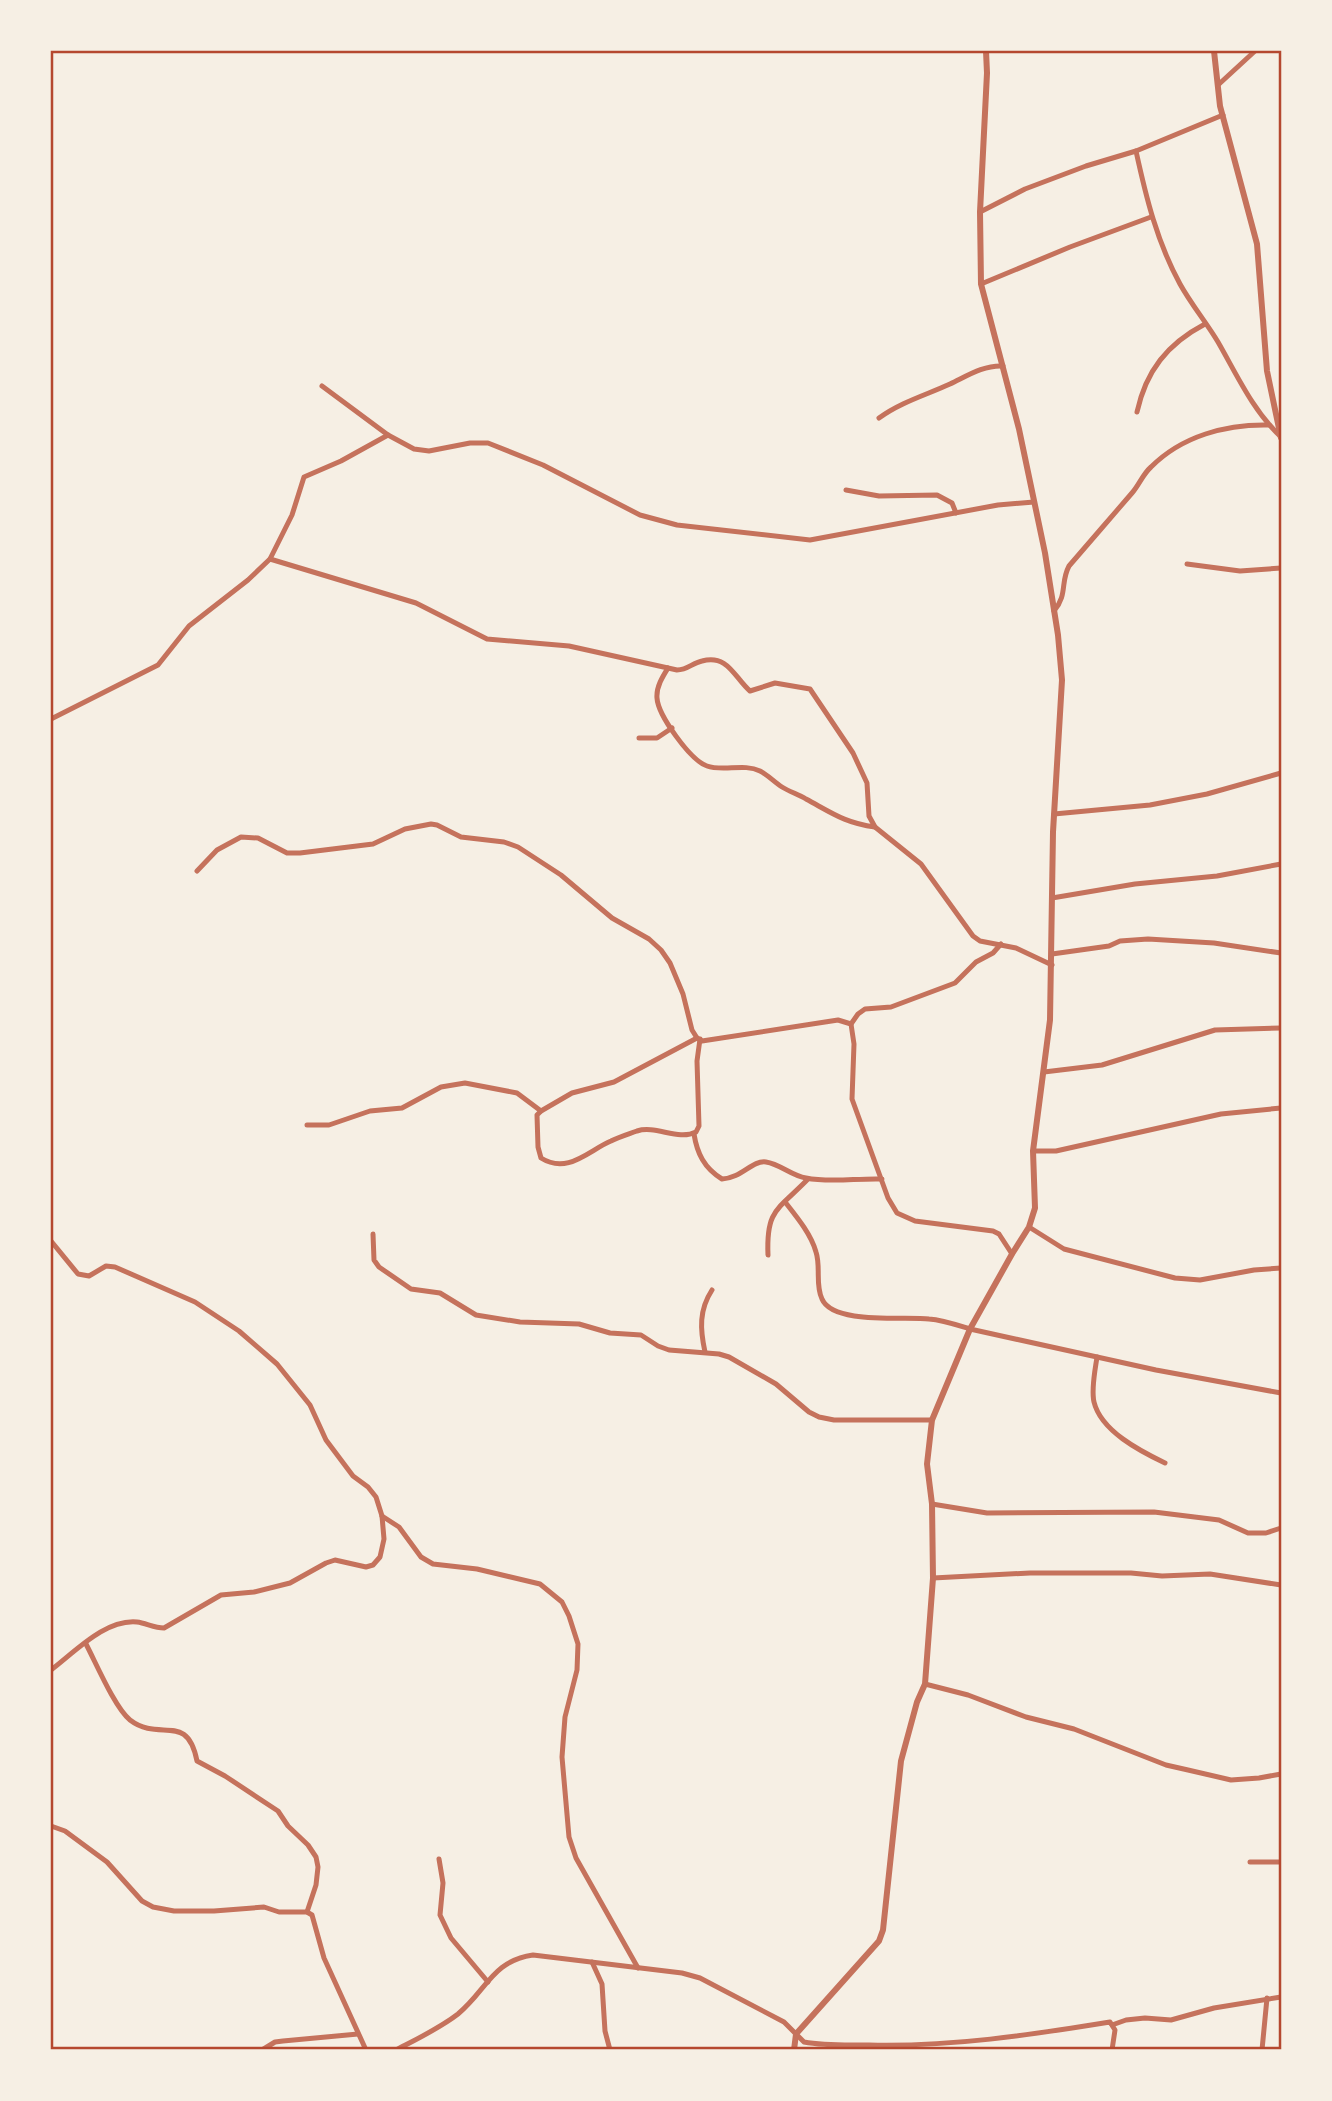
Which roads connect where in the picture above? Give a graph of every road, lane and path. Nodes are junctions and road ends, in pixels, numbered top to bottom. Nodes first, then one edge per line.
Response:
1 (986, 51) edge
2 (1214, 51) edge
3 (1255, 51) edge
4 (1218, 85) junction
5 (1223, 115) junction
6 (1136, 151) junction
7 (980, 212) junction
8 (1151, 217) junction
9 (981, 284) junction
10 (1205, 324) junction
11 (1003, 366) junction
12 (322, 386) dead end
13 (1137, 412) dead end
14 (879, 418) dead end
15 (1269, 425) junction
16 (388, 435) junction
17 (1281, 437) edge
18 (846, 490) dead end
19 (1034, 502) junction
20 (956, 513) junction
21 (270, 559) junction
22 (1187, 564) dead end
23 (1281, 568) edge
24 (1054, 611) junction
25 (668, 668) junction
26 (51, 719) edge
27 (672, 728) junction
28 (639, 737) dead end
29 (1281, 774) edge
30 (1054, 814) junction
31 (875, 827) junction
32 (1281, 864) edge
33 (197, 871) dead end
34 (1052, 898) junction
35 (1001, 944) junction
36 (1281, 953) edge
37 (1052, 954) junction
38 (1052, 965) junction
39 (850, 1024) junction
40 (1281, 1028) edge
41 (698, 1038) junction
42 (1044, 1072) junction
43 (1281, 1108) edge
44 (541, 1111) junction
45 (307, 1125) dead end
46 (694, 1134) junction
47 (1033, 1150) junction
48 (808, 1179) junction
49 (882, 1179) junction
50 (785, 1202) junction
51 (1029, 1227) junction
52 (373, 1234) dead end
53 (51, 1241) edge
54 (1012, 1254) junction
55 (768, 1255) dead end
56 (1281, 1268) edge
57 (712, 1290) dead end
58 (970, 1329) junction
59 (705, 1352) junction
60 (1097, 1357) junction
61 (1281, 1393) edge
62 (932, 1420) junction
63 (1165, 1463) dead end
64 (932, 1504) junction
65 (382, 1516) junction
66 (1281, 1528) edge
67 (933, 1578) junction
68 (1281, 1585) edge
69 (86, 1644) junction
70 (51, 1670) edge
71 (925, 1685) junction
72 (1281, 1774) edge
73 (51, 1826) edge
74 (439, 1859) dead end
75 (1250, 1862) dead end
76 (1281, 1862) edge
77 (307, 1912) junction
78 (592, 1962) junction
79 (638, 1968) junction
80 (488, 1982) junction
81 (1281, 1997) edge
82 (1267, 1998) junction
83 (1112, 2025) junction
84 (358, 2034) junction
85 (796, 2034) junction
86 (262, 2050) edge
87 (366, 2050) edge
88 (396, 2050) edge
89 (610, 2050) edge
90 (794, 2050) edge
91 (1112, 2050) edge
92 (1262, 2050) edge

1 - 7 street
2 - 4 street
3 - 4 street
4 - 5 street
5 - 6 street
5 - 17 street
6 - 7 street
6 - 8 street
7 - 9 street
8 - 9 street
8 - 10 street
9 - 11 street
10 - 13 street
10 - 15 street
11 - 14 street
11 - 19 street
12 - 16 street
15 - 17 street
15 - 24 street
16 - 20 street
16 - 21 street
18 - 20 street
19 - 20 street
19 - 24 street
21 - 25 street
21 - 26 street
22 - 23 street
24 - 30 street
25 - 27 street
25 - 31 street
27 - 28 street
27 - 31 street
29 - 30 street
30 - 34 street
31 - 35 street
32 - 34 street
33 - 41 street
34 - 37 street
35 - 38 street
35 - 39 street
36 - 37 street
37 - 38 street
38 - 42 street
39 - 41 street
39 - 49 street
40 - 42 street
41 - 44 street
41 - 46 street
42 - 47 street
43 - 47 street
44 - 45 street
44 - 46 street
46 - 48 street
47 - 51 street
48 - 49 street
48 - 50 street
49 - 54 street
50 - 55 street
50 - 58 street
51 - 54 street
51 - 56 street
52 - 59 street
53 - 65 street
54 - 58 street
57 - 59 street
58 - 60 street
58 - 62 street
59 - 62 street
60 - 61 street
60 - 63 street
62 - 64 street
64 - 66 street
64 - 67 street
65 - 69 street
65 - 79 street
67 - 68 street
67 - 71 street
69 - 70 street
69 - 77 street
71 - 72 street
71 - 85 street
73 - 77 street
74 - 80 street
75 - 76 street
77 - 84 street
78 - 79 street
78 - 80 street
78 - 89 street
79 - 85 street
80 - 88 street
81 - 82 street
82 - 83 street
82 - 92 street
83 - 85 street
83 - 91 street
84 - 86 street
84 - 87 street
85 - 90 street

